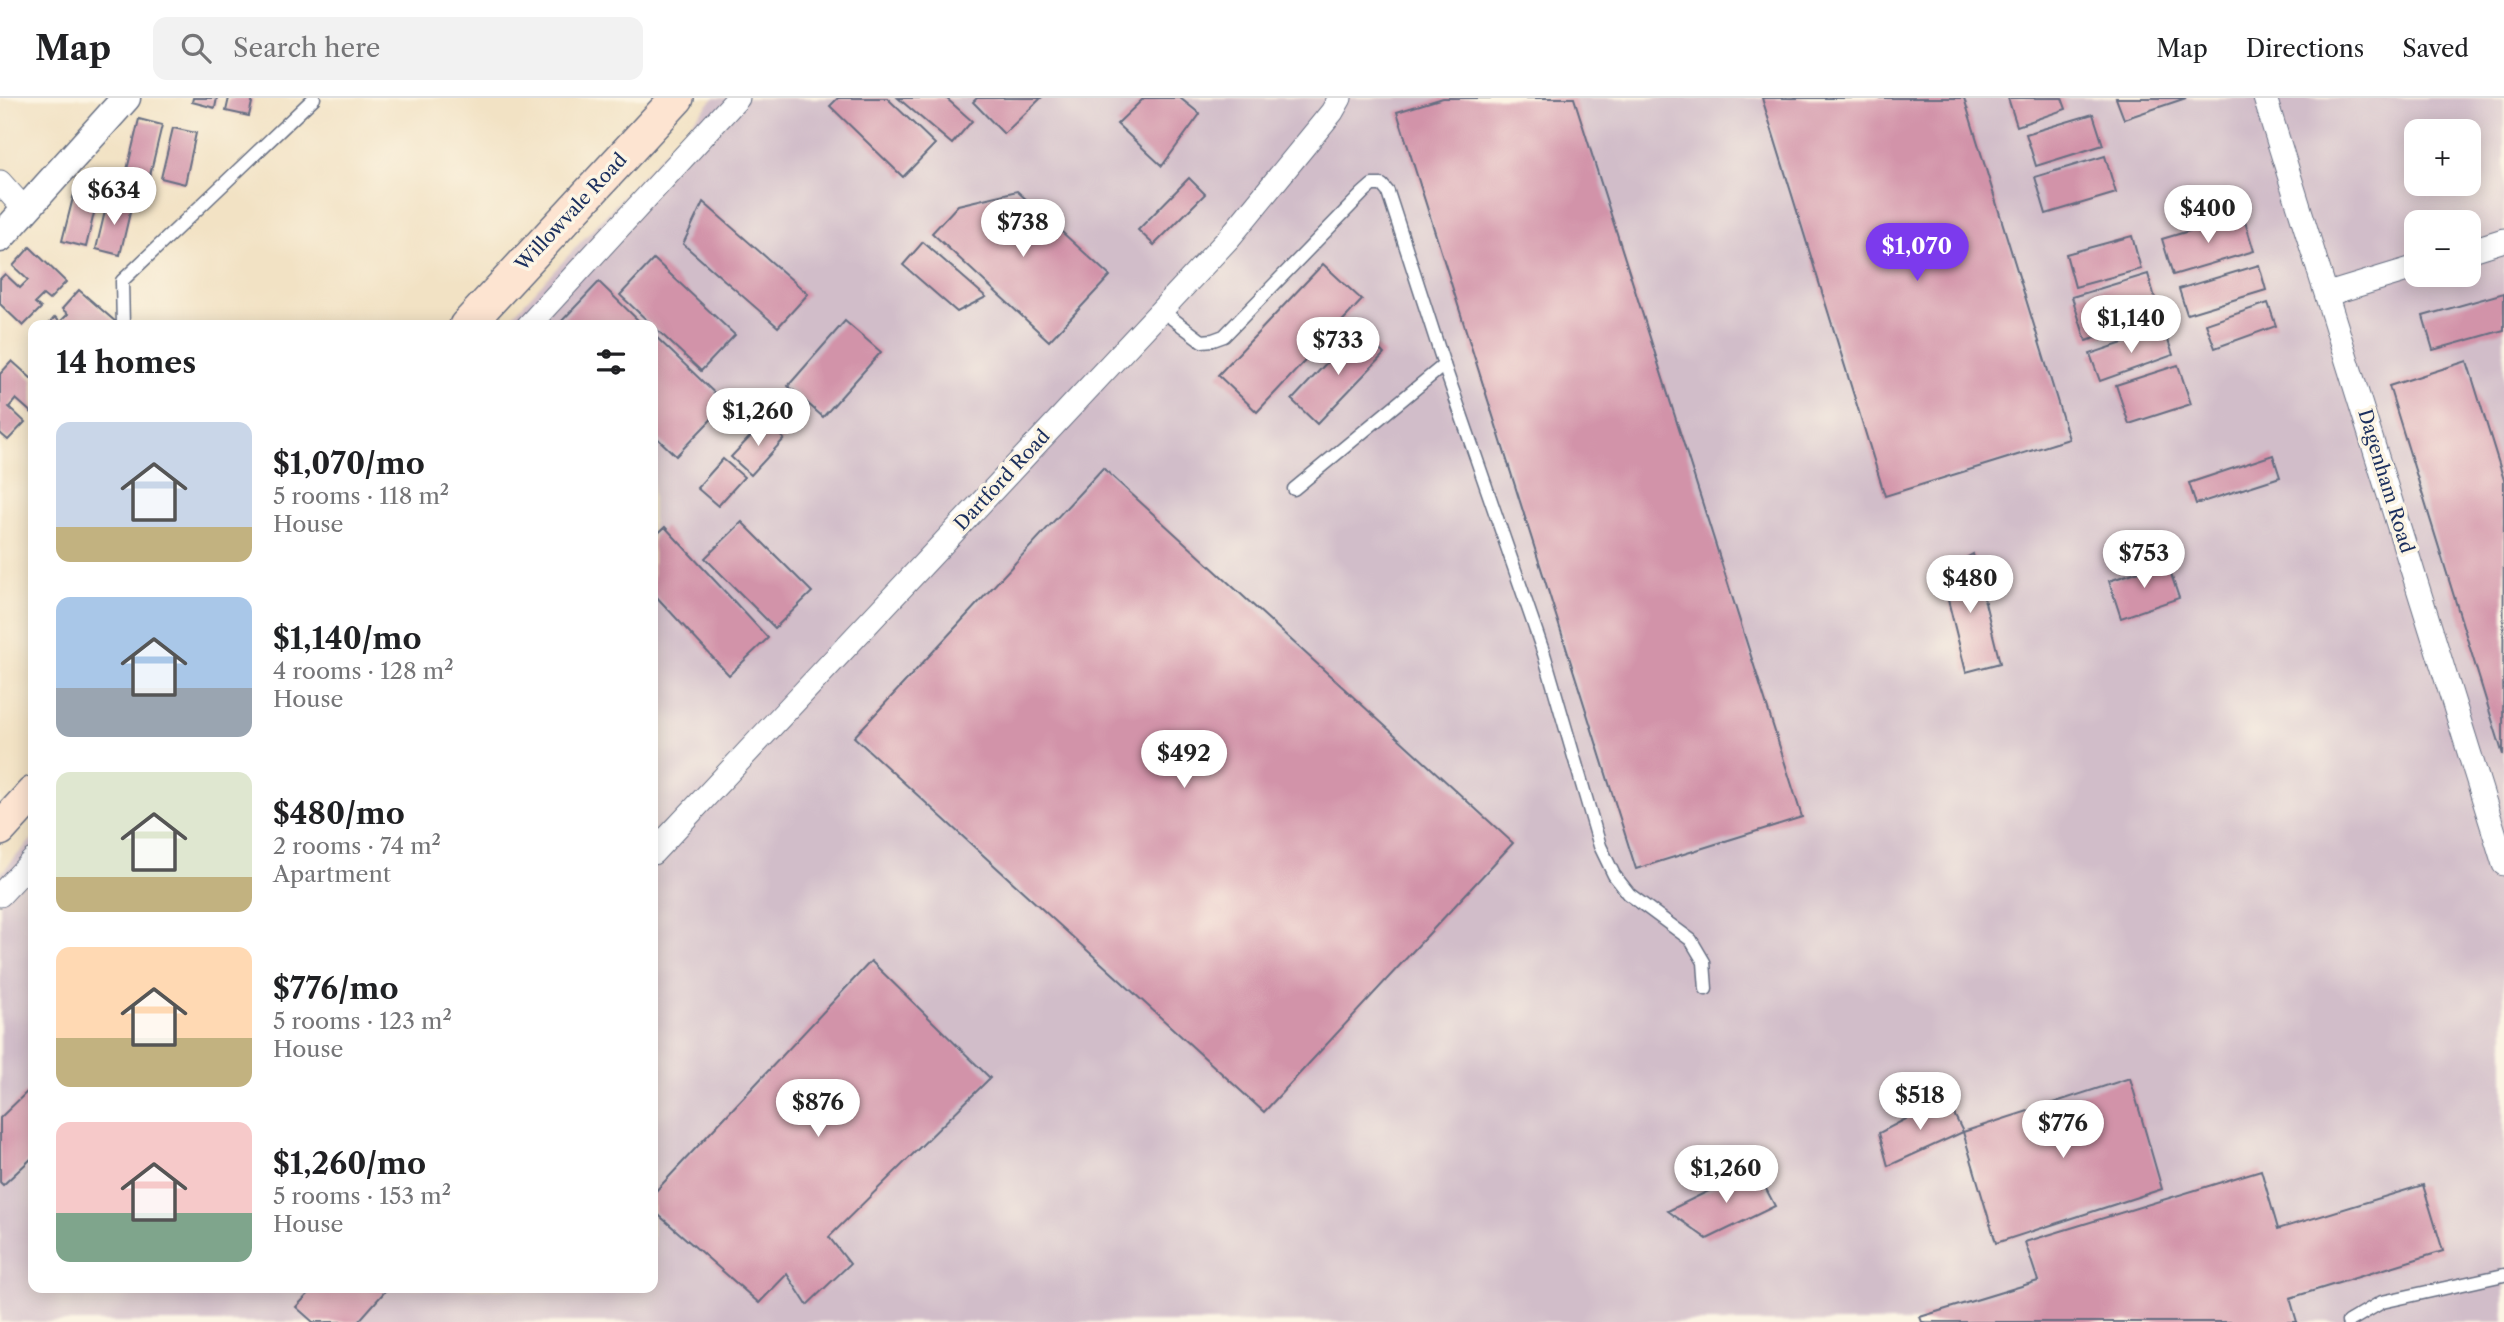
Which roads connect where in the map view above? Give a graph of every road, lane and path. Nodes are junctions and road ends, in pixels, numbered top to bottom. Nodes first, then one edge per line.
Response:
1 (126, 98) edge
2 (314, 98) edge
3 (677, 98) edge
4 (738, 98) edge
5 (1339, 98) edge
6 (2265, 98) edge
7 (0, 182) edge
8 (26, 211) junction
9 (0, 238) edge
10 (2504, 240) edge
11 (2481, 247) edge
12 (2404, 271) edge
13 (2328, 294) junction
14 (1161, 310) junction
15 (123, 320) edge
16 (472, 320) edge
17 (534, 320) edge
18 (1444, 365) junction
19 (1294, 489) dead end
20 (28, 798) edge
21 (0, 829) edge
22 (658, 848) edge
23 (2504, 864) edge
24 (28, 865) edge
25 (0, 895) edge
26 (1706, 989) dead end
27 (2504, 1275) edge
28 (2348, 1322) edge

1 - 8 street
2 - 15 lane
3 - 16 main road, Willowvale Road
4 - 17 street
5 - 14 street, Dartford Road
6 - 13 street, Dagenham Road
7 - 8 street
8 - 9 street
10 - 11 street
12 - 13 street
13 - 23 street, Dagenham Road
14 - 18 lane
14 - 22 street, Dartford Road
18 - 19 lane
18 - 26 lane
20 - 21 main road
24 - 25 street
27 - 28 lane

